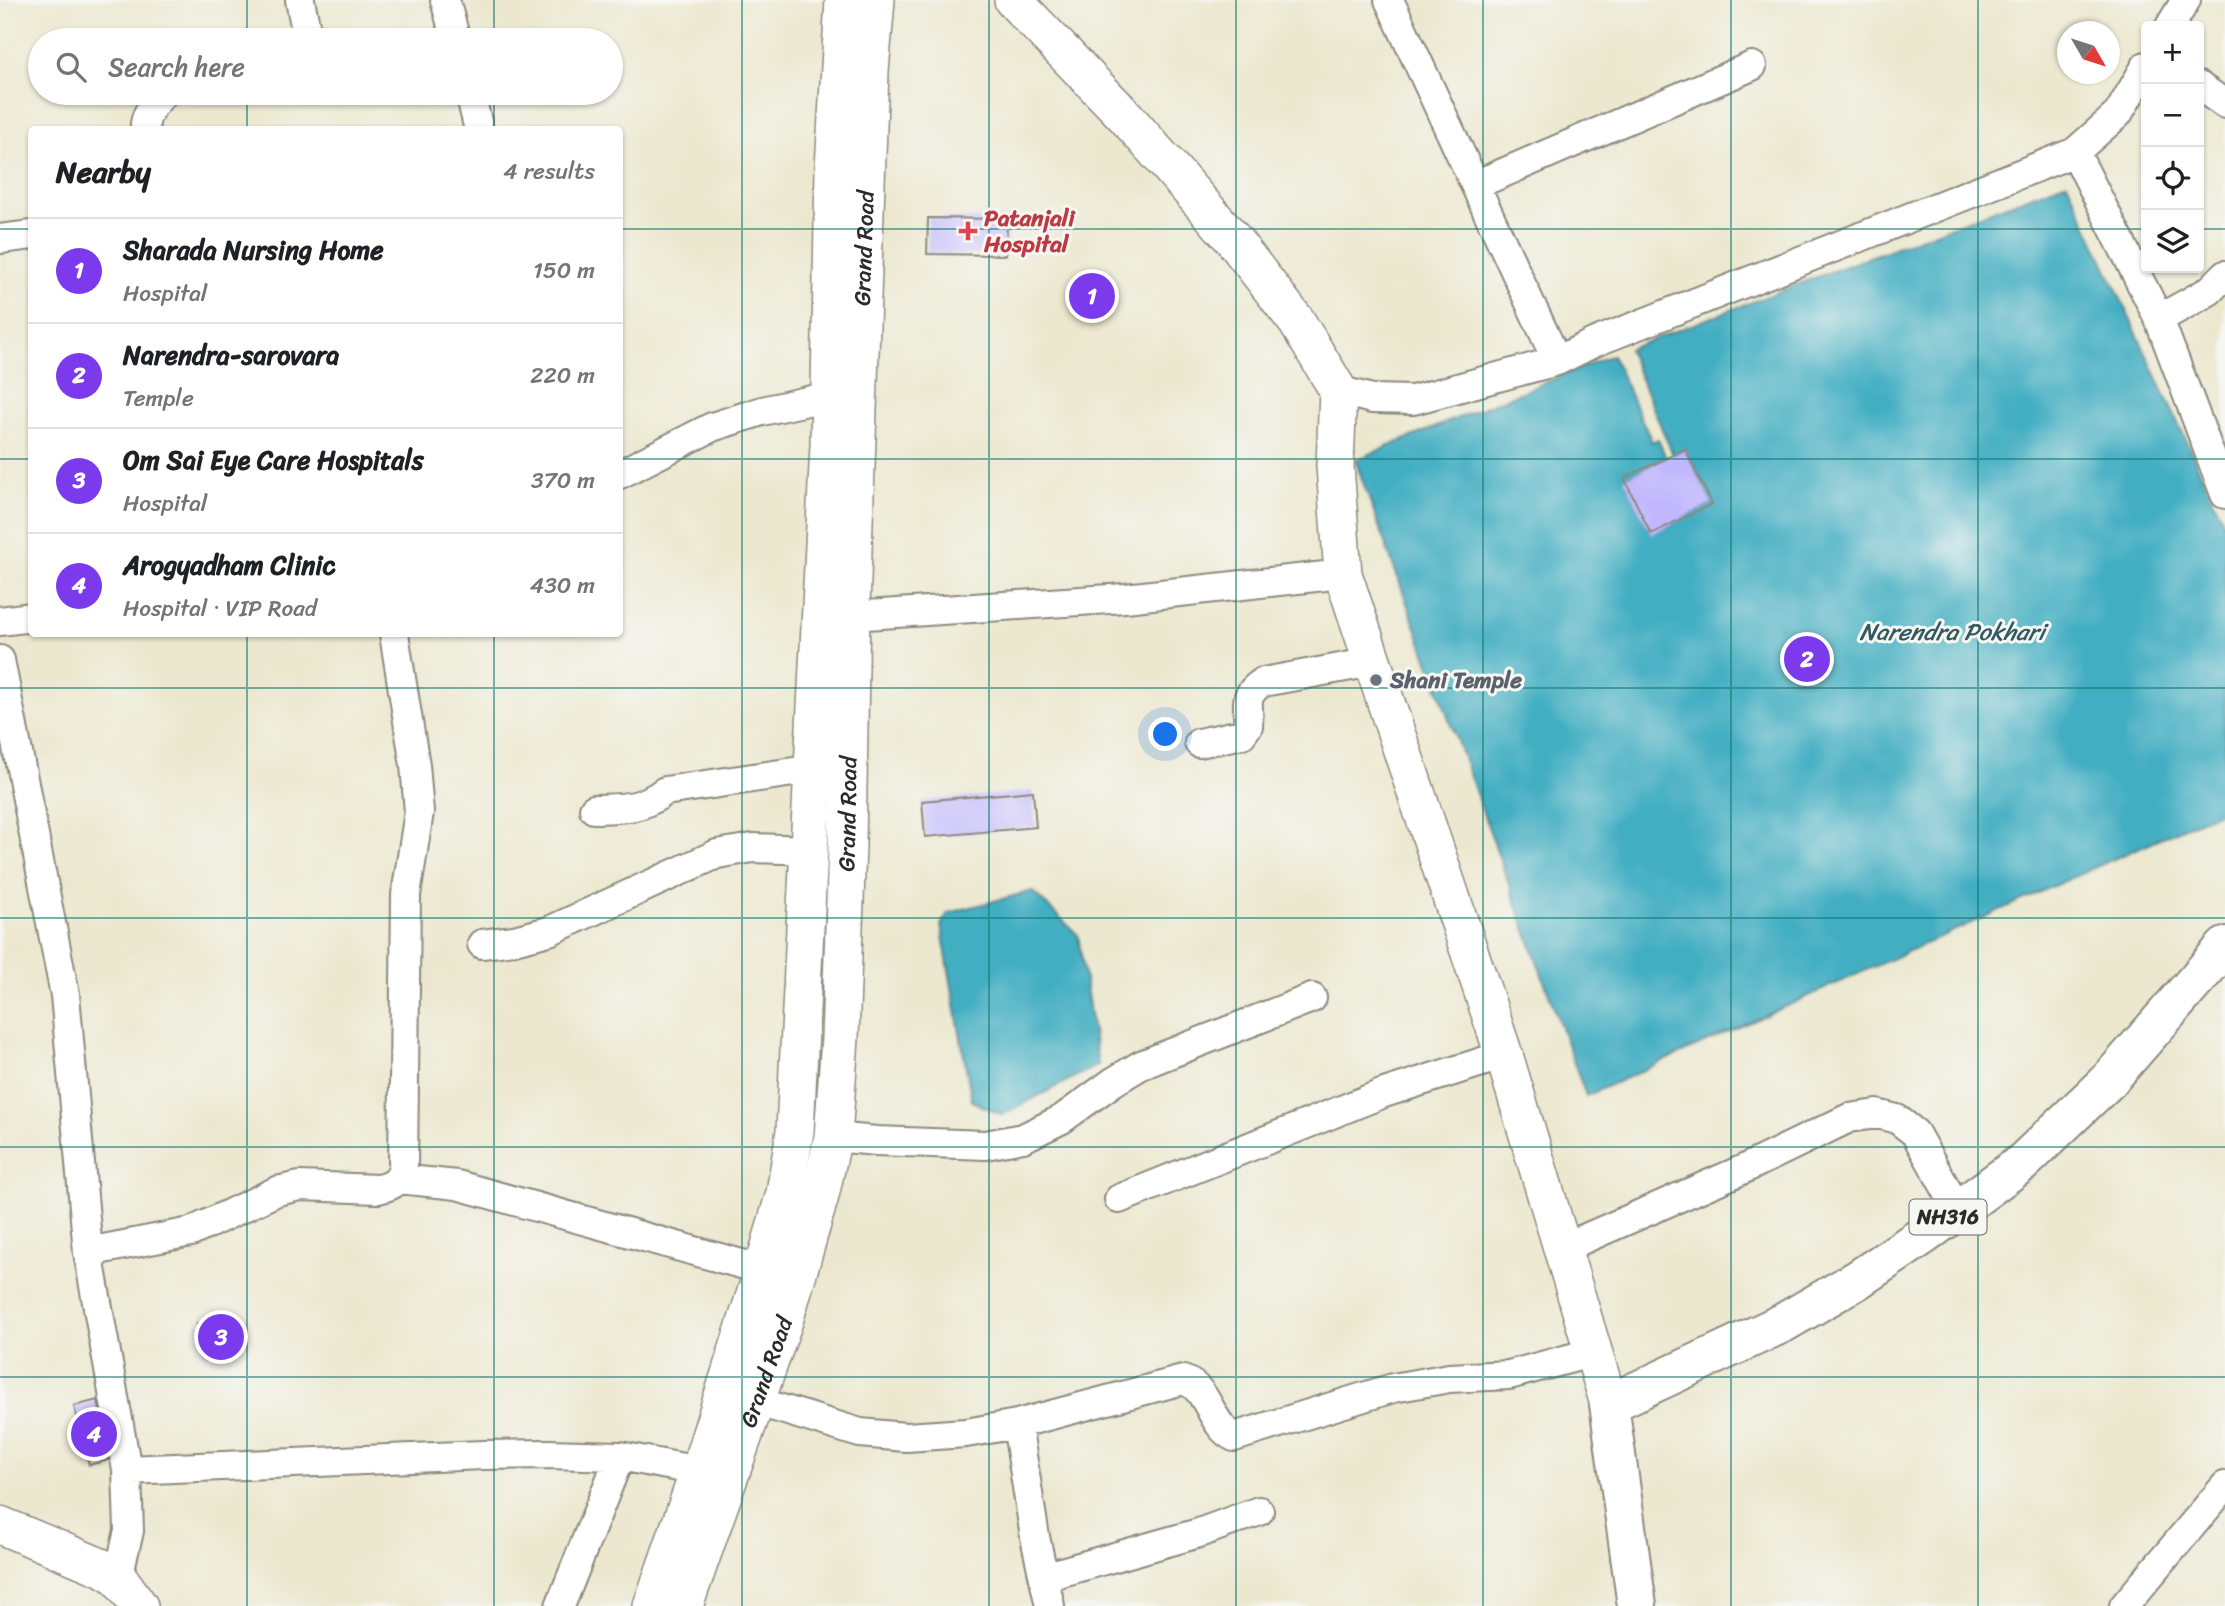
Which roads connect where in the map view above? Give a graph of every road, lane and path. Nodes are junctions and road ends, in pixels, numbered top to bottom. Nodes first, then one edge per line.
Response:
1 (300, 0) edge
2 (444, 0) edge
3 (844, 0) edge
4 (876, 0) edge
5 (1013, 0) edge
6 (1389, 0) edge
7 (2186, 0) edge
8 (2173, 21) edge
9 (306, 28) edge
10 (452, 28) edge
11 (1752, 66) dead end
12 (2141, 75) edge
13 (2204, 89) edge
14 (2225, 104) edge
15 (153, 105) edge
16 (473, 105) edge
17 (144, 126) edge
18 (478, 126) edge
19 (2075, 152) junction
20 (1475, 185) junction
21 (28, 236) edge
22 (0, 239) edge
23 (2225, 275) edge
24 (2159, 319) junction
25 (1557, 360) junction
26 (1338, 390) junction
27 (830, 396) junction
28 (623, 472) edge
29 (2225, 494) edge
30 (1343, 574) junction
31 (850, 616) junction
32 (28, 618) edge
33 (0, 621) edge
34 (394, 637) edge
35 (0, 660) edge
36 (1373, 662) junction
37 (1199, 743) dead end
38 (814, 769) junction
39 (594, 809) dead end
40 (810, 850) junction
41 (482, 944) dead end
42 (2225, 947) edge
43 (1312, 998) dead end
44 (1504, 1055) junction
45 (833, 1137) junction
46 (399, 1179) junction
47 (1119, 1199) dead end
48 (1958, 1210) junction
49 (1563, 1248) junction
50 (88, 1252) junction
51 (763, 1270) junction
52 (1594, 1352) junction
53 (741, 1397) junction
54 (1609, 1404) junction
55 (1017, 1424) junction
56 (620, 1456) junction
57 (128, 1470) junction
58 (699, 1471) junction
59 (2225, 1486) edge
60 (1259, 1511) dead end
61 (0, 1525) edge
62 (1045, 1577) junction
63 (129, 1591) edge
64 (560, 1606) edge
65 (652, 1606) edge
66 (684, 1606) edge
67 (1050, 1606) edge
68 (1637, 1606) edge
69 (2124, 1606) edge

1 - 9 street
2 - 10 street
3 - 27 main road, Grand Road
4 - 31 main road, Grand Road
5 - 26 main road
6 - 20 street
7 - 8 street
11 - 20 street
12 - 19 street
13 - 14 street
15 - 17 street
16 - 18 street
19 - 24 street
19 - 25 street
20 - 25 street
21 - 22 street
23 - 24 street
24 - 29 street
25 - 26 street
26 - 30 main road
27 - 28 street
27 - 38 main road, Grand Road
30 - 31 street
30 - 36 main road
31 - 45 main road, Grand Road
32 - 33 street
34 - 46 street
35 - 50 street
36 - 37 street
36 - 44 main road
38 - 39 street
38 - 40 main road, Grand Road
40 - 41 street
40 - 51 main road, Grand Road
42 - 48 highway, NH316
43 - 45 street
44 - 47 street
44 - 49 main road
45 - 53 main road, Grand Road
46 - 50 street
46 - 51 street
48 - 49 street
48 - 54 highway, NH316
49 - 52 main road
50 - 57 street
51 - 53 main road, Grand Road
52 - 54 main road
52 - 55 street
53 - 55 street
53 - 58 main road, Grand Road
53 - 66 main road, Grand Road
54 - 68 highway
55 - 62 street
56 - 57 street
56 - 58 street
56 - 64 street
57 - 63 street
58 - 65 main road, Grand Road
59 - 69 street
60 - 62 street
61 - 63 main road
62 - 67 street

